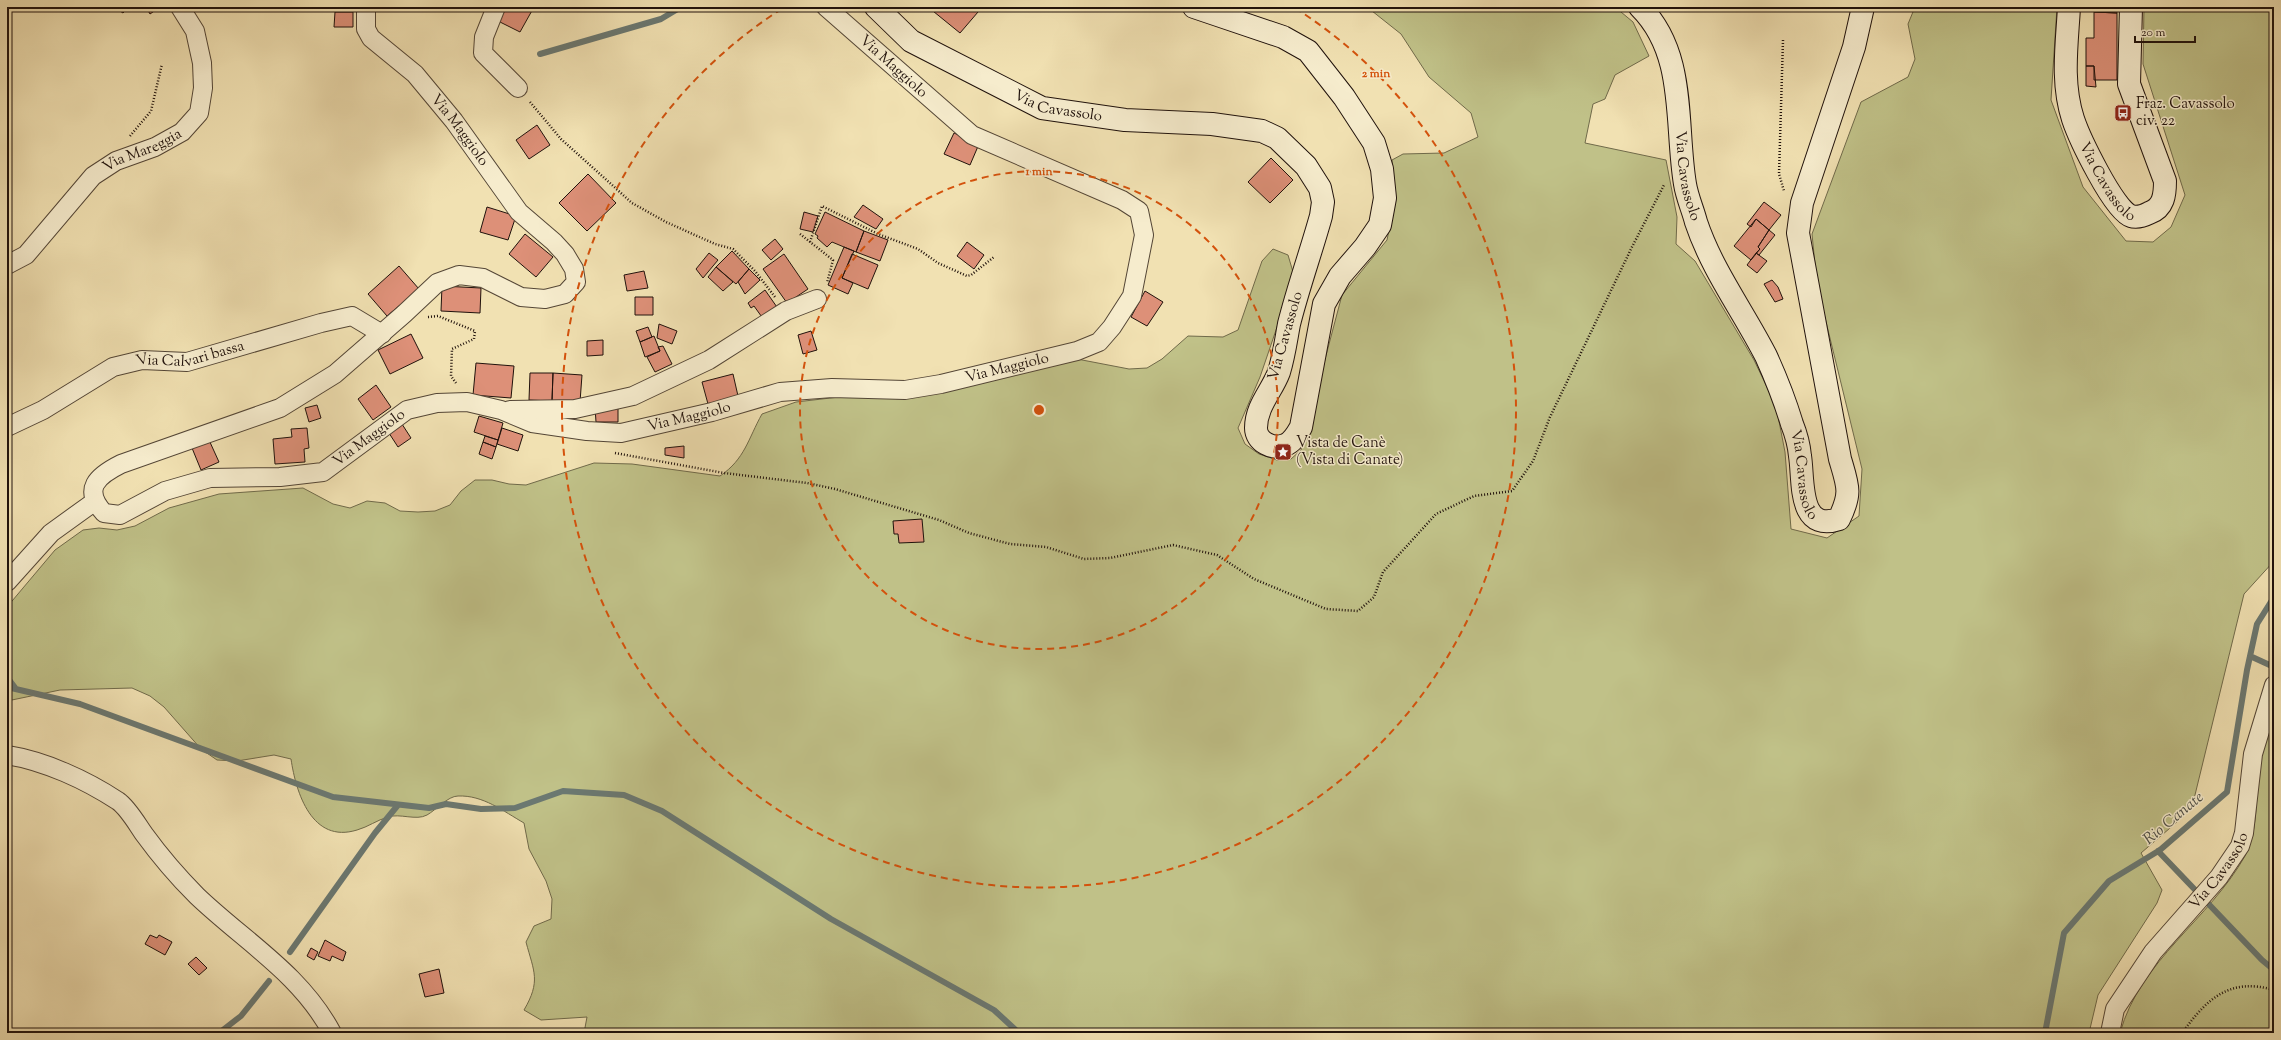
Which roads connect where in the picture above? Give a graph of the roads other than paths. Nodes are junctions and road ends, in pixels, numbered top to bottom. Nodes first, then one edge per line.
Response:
1 (180, 7) edge
2 (366, 7) edge
3 (496, 7) edge
4 (826, 7) edge
5 (876, 7) edge
6 (1194, 7) edge
7 (1640, 7) edge
8 (1862, 7) edge
9 (2069, 7) edge
10 (2131, 7) edge
11 (518, 88) road end
12 (7, 264) edge
13 (817, 299) road end
14 (382, 334) junction
15 (501, 410) junction
16 (7, 428) edge
17 (94, 502) junction
18 (7, 582) edge
19 (2274, 685) edge
20 (7, 755) edge
21 (332, 1033) edge
22 (2110, 1033) edge

1 - 12 street, Via Mareggia
2 - 14 street, Via Maggiolo
3 - 11 street
4 - 15 street, Via Maggiolo
5 - 6 main road, Via Cavassolo
7 - 8 main road, Via Cavassolo
9 - 10 main road, Via Cavassolo
13 - 15 street
14 - 16 street, Via Calvari bassa
14 - 17 street, Via Maggiolo
15 - 17 street, Via Maggiolo
17 - 18 street
19 - 22 street, Via Cavassolo
20 - 21 street

